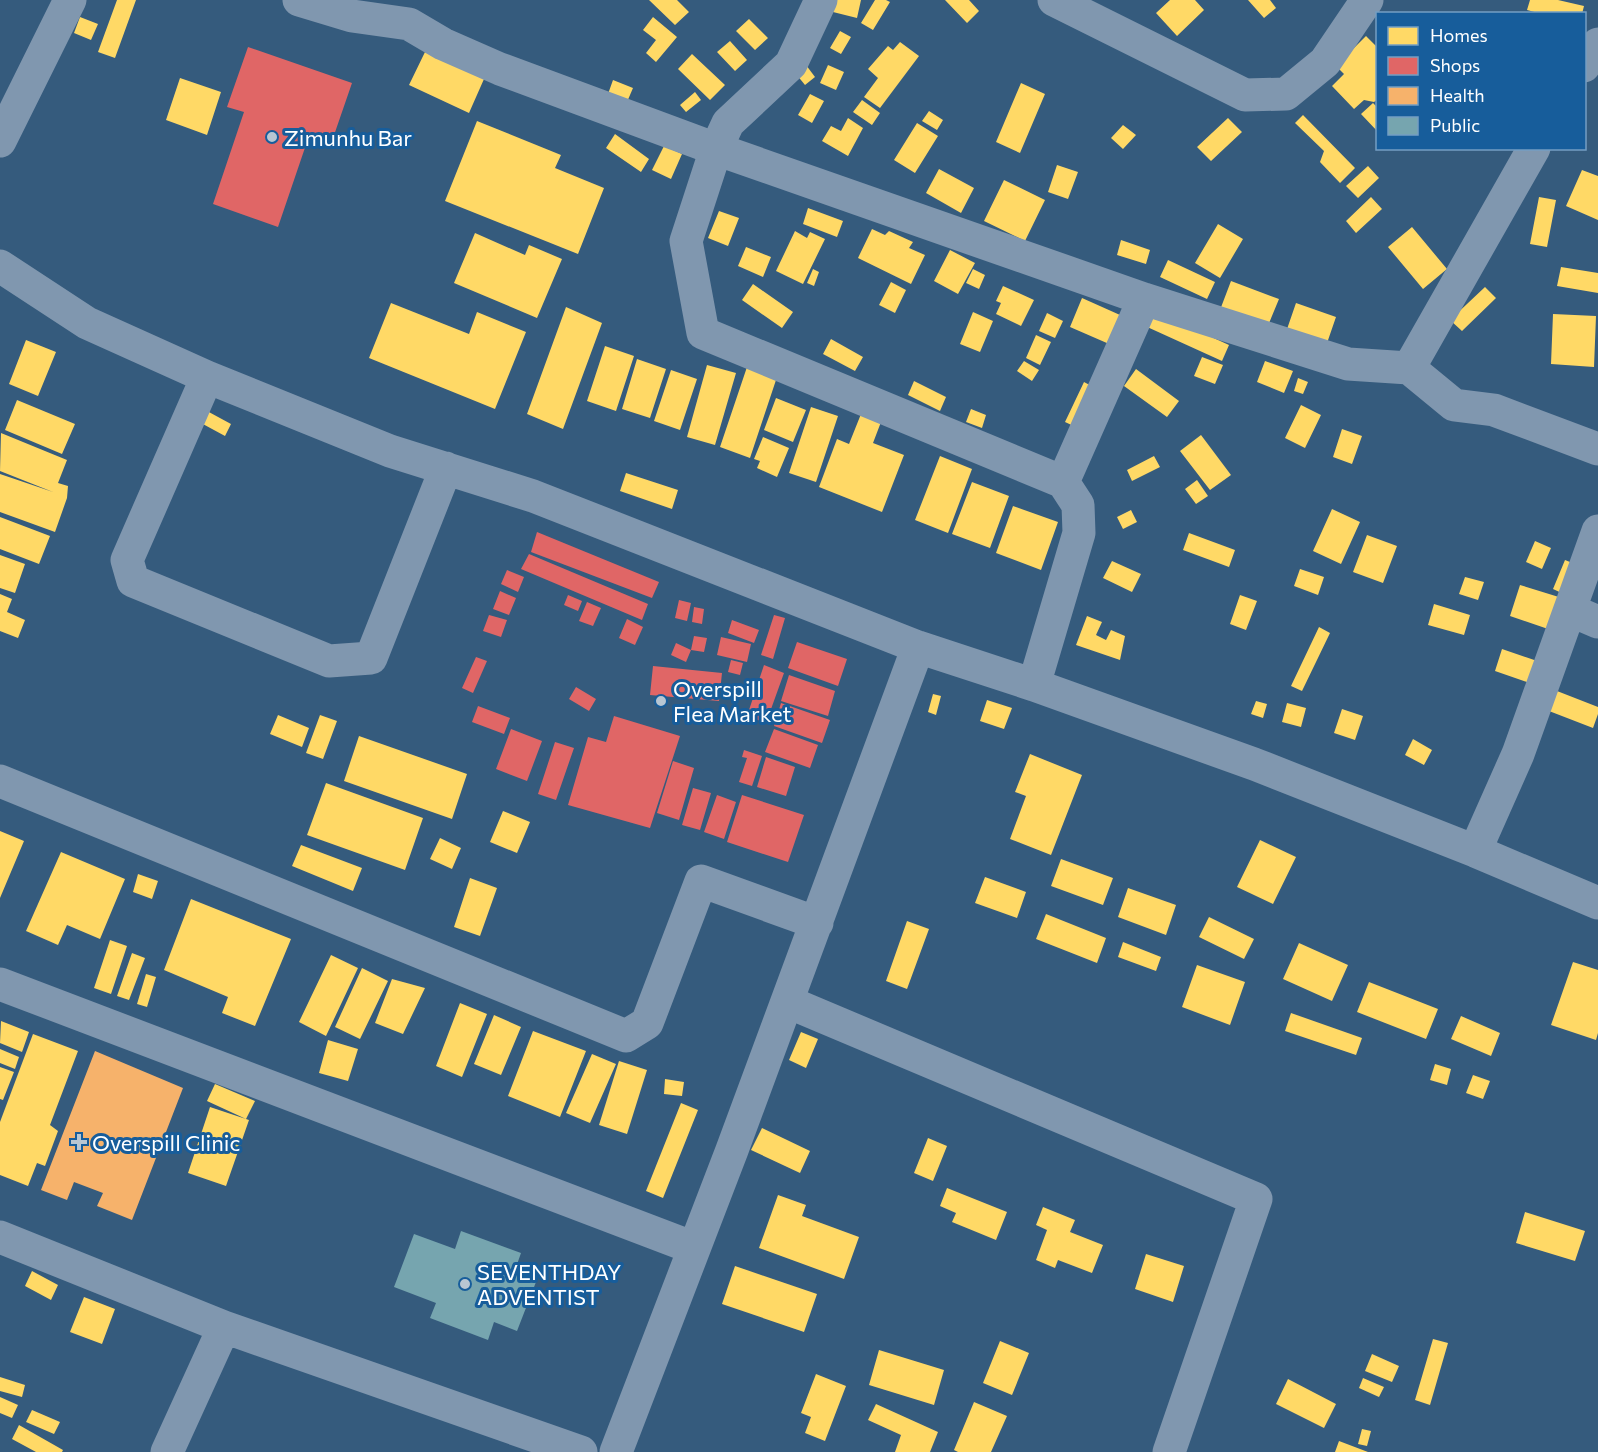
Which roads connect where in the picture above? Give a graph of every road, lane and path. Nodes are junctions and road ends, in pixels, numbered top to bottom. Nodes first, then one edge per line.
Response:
1 (70, 0) edge
2 (299, 0) edge
3 (821, 0) edge
4 (1054, 0) edge
5 (1367, 0) edge
6 (1106, 11) edge
7 (406, 12) edge
8 (1598, 44) edge
9 (1586, 63) edge
10 (0, 141) edge
11 (716, 149) junction
12 (1533, 150) edge
13 (1, 271) edge
14 (1144, 299) junction
15 (1409, 368) junction
16 (207, 377) junction
17 (1598, 448) edge
18 (446, 468) junction
19 (1063, 482) junction
20 (1598, 531) edge
21 (1584, 616) edge
22 (918, 647) junction
23 (1034, 685) junction
24 (0, 781) edge
25 (1475, 851) junction
26 (1598, 903) edge
27 (817, 923) junction
28 (0, 984) edge
29 (788, 1002) junction
30 (0, 1237) edge
31 (694, 1248) junction
32 (224, 1327) junction
33 (167, 1452) edge
34 (580, 1452) edge
35 (616, 1452) edge
36 (1169, 1452) edge

1 - 10 street
2 - 7 street
3 - 11 street
4 - 6 street
5 - 6 street
7 - 11 street
8 - 9 street
11 - 14 street
11 - 19 street
12 - 15 street
13 - 16 street
14 - 15 street
14 - 19 street
15 - 17 street
16 - 18 street
16 - 18 street
18 - 22 street
19 - 23 street
20 - 21 street
21 - 25 street
22 - 23 street
22 - 27 street
23 - 25 street
24 - 27 street
25 - 26 street
27 - 29 street
28 - 31 street
29 - 31 street
29 - 36 street
30 - 32 street
31 - 35 street
32 - 33 street
32 - 34 street

